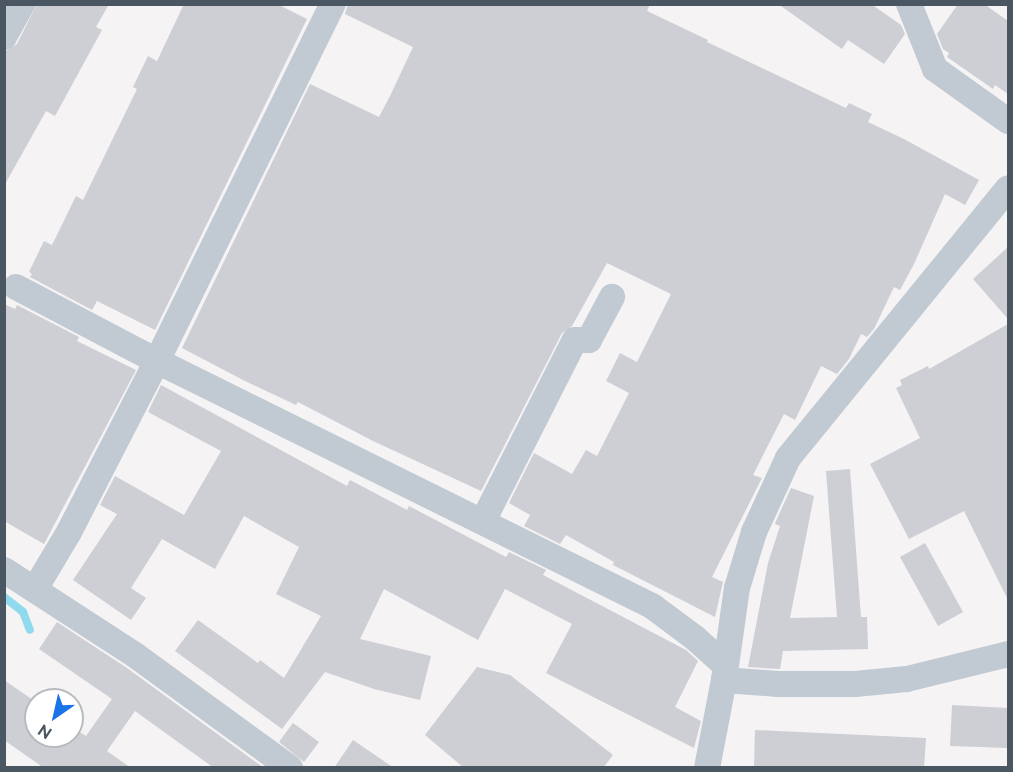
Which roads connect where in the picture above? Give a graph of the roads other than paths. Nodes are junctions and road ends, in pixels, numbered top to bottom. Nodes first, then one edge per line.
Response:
1 (22, 4) edge
2 (333, 4) edge
3 (909, 4) edge
4 (4, 37) edge
5 (1008, 121) edge
6 (1008, 188) edge
7 (16, 287) dead end
8 (612, 297) dead end
9 (157, 361) junction
10 (483, 521) junction
11 (4, 570) edge
12 (35, 589) junction
13 (1008, 654) edge
14 (724, 673) junction
15 (290, 768) edge
16 (707, 768) edge

1 - 4 street
2 - 9 street
3 - 5 street
6 - 14 street
7 - 9 street
8 - 10 street
9 - 10 street
9 - 12 street
10 - 14 street
11 - 12 street
12 - 15 street
13 - 14 street
14 - 16 street

